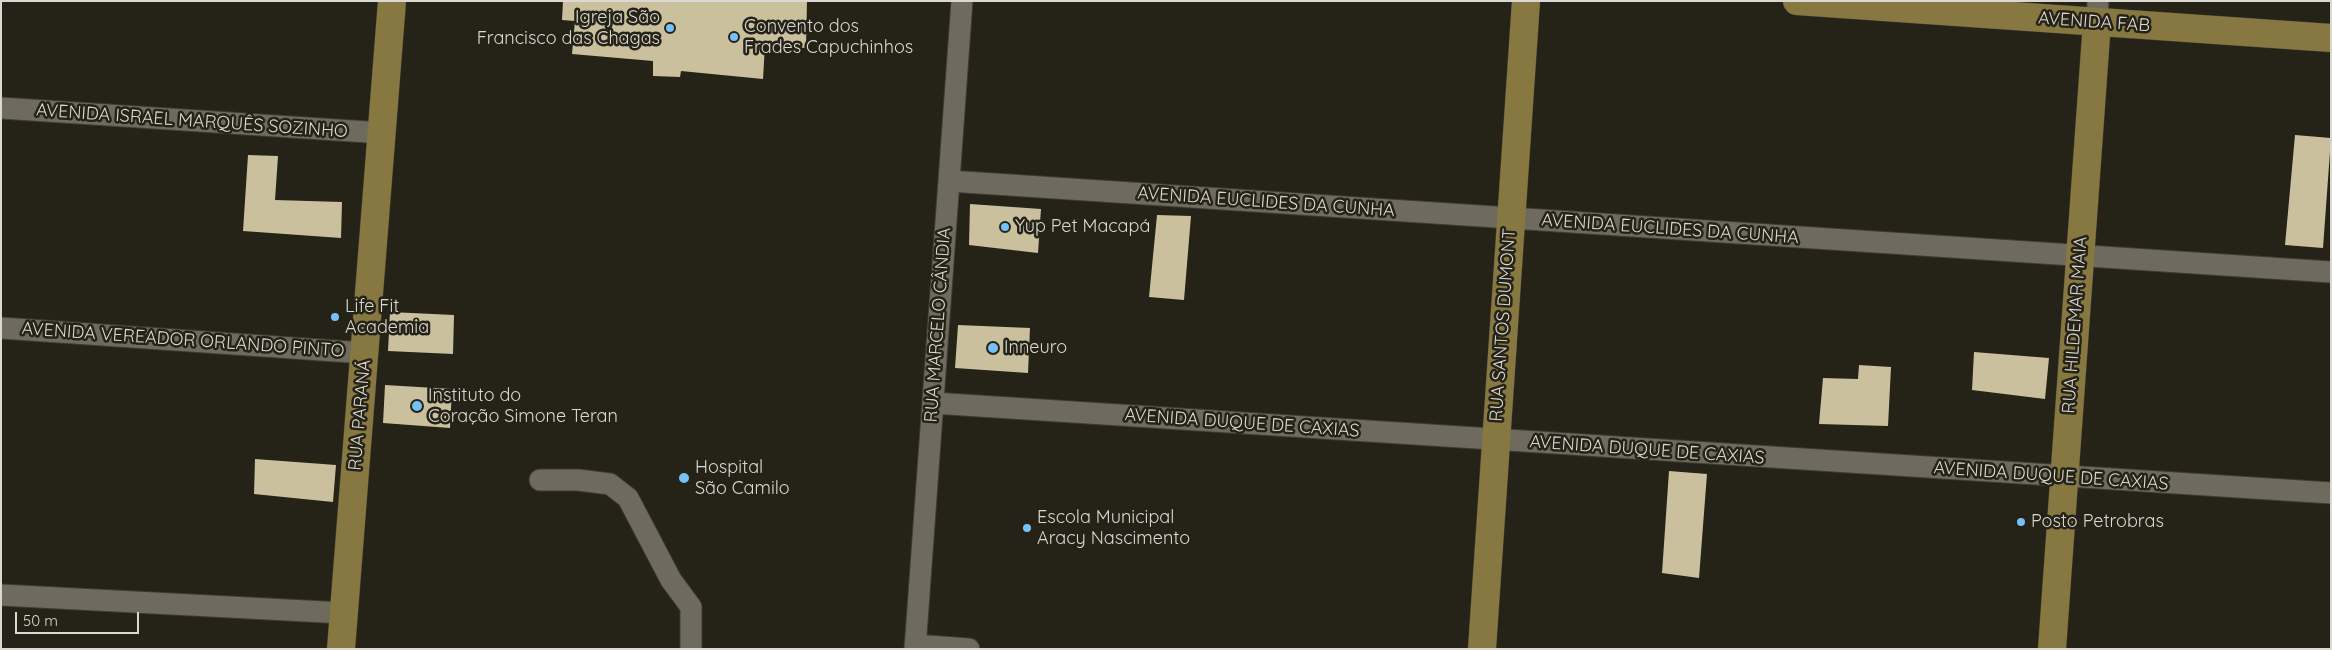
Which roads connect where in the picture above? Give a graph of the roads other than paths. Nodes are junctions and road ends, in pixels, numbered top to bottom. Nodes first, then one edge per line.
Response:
1 (392, 1) edge
2 (962, 1) edge
3 (1526, 1) edge
4 (1797, 1) edge
5 (2098, 12) edge
6 (2331, 38) edge
7 (1, 108) edge
8 (383, 133) junction
9 (949, 180) junction
10 (1510, 218) junction
11 (2081, 257) junction
12 (2331, 272) edge
13 (1, 328) edge
14 (365, 353) junction
15 (932, 403) junction
16 (1495, 440) junction
17 (2063, 477) junction
18 (540, 480) dead end
19 (2331, 493) edge
20 (1, 595) edge
21 (344, 613) junction
22 (915, 647) edge
23 (341, 649) edge
24 (691, 649) edge
25 (969, 649) edge
26 (1482, 649) edge
27 (2052, 649) edge

1 - 8 main road, RUA PARANÁ
2 - 9 street, RUA MARCELO CÂNDIA
3 - 10 main road, RUA SANTOS DUMONT
4 - 5 main road, AVENIDA FAB
5 - 6 main road, AVENIDA FAB
5 - 11 main road, RUA HILDEMAR MAIA
7 - 8 street, AVENIDA ISRAEL MARQUÊS SOZINHO
8 - 14 main road, RUA PARANÁ
9 - 10 street, AVENIDA EUCLIDES DA CUNHA
9 - 15 street, RUA MARCELO CÂNDIA
10 - 11 street, AVENIDA EUCLIDES DA CUNHA
10 - 16 main road, RUA SANTOS DUMONT
11 - 12 street, AVENIDA EUCLIDES DA CUNHA
11 - 17 main road, RUA HILDEMAR MAIA
13 - 14 street, AVENIDA VEREADOR ORLANDO PINTO
14 - 21 main road, RUA PARANÁ
15 - 16 street, AVENIDA DUQUE DE CAXIAS
15 - 22 street, RUA MARCELO CÂNDIA
16 - 17 street, AVENIDA DUQUE DE CAXIAS
16 - 26 main road, RUA SANTOS DUMONT
17 - 19 street, AVENIDA DUQUE DE CAXIAS
17 - 27 main road, RUA HILDEMAR MAIA
18 - 24 street
20 - 21 street
21 - 23 main road, RUA PARANÁ
22 - 25 street

